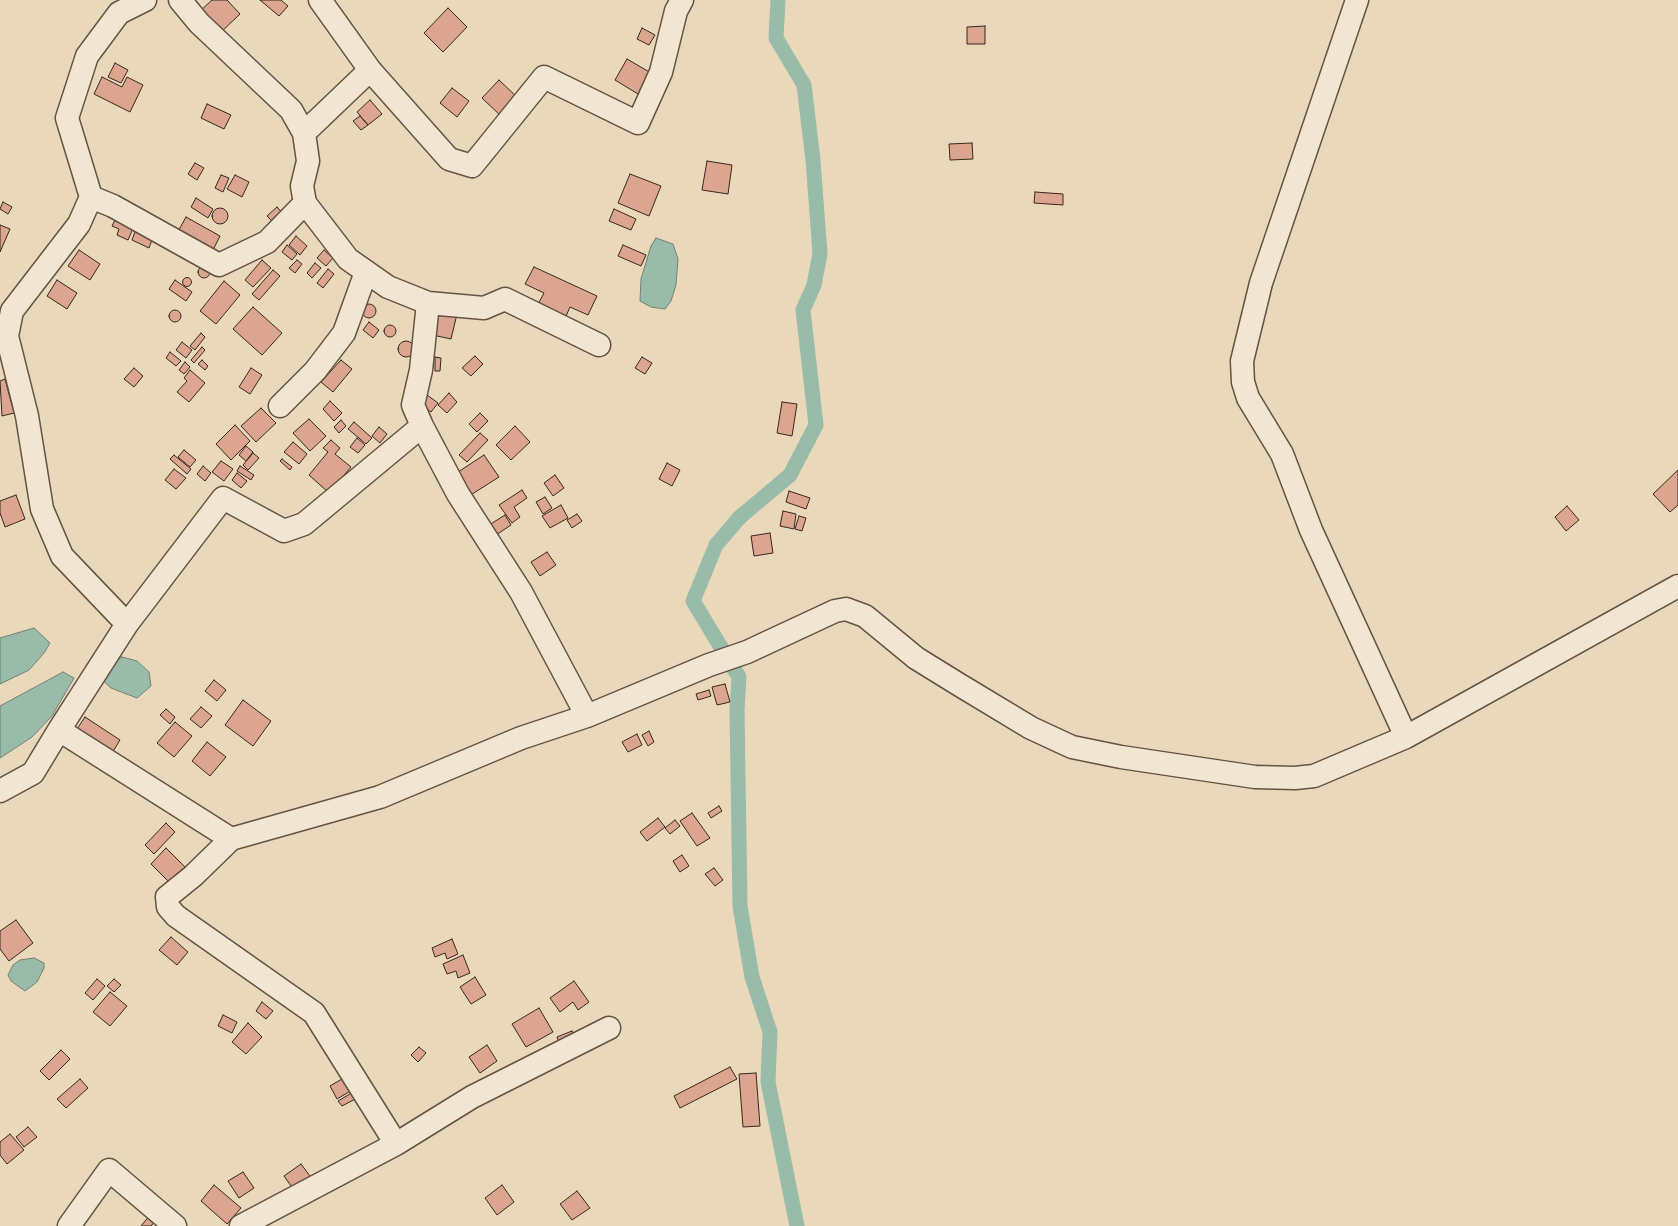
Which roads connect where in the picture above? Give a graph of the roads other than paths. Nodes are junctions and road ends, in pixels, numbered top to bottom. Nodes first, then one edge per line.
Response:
1 (145, 0) edge
2 (180, 0) edge
3 (320, 0) edge
4 (682, 0) edge
5 (1357, 0) edge
6 (370, 70) junction
7 (304, 133) junction
8 (91, 197) junction
9 (305, 204) junction
10 (366, 272) junction
11 (428, 303) junction
12 (599, 345) dead end
13 (280, 406) dead end
14 (422, 426) junction
15 (1678, 586) edge
16 (127, 624) junction
17 (587, 716) junction
18 (59, 730) junction
19 (1406, 737) junction
20 (0, 791) edge
21 (231, 839) junction
22 (609, 1028) dead end
23 (396, 1144) junction
24 (69, 1226) edge
25 (175, 1226) edge
26 (241, 1226) edge

1 - 8 street
2 - 7 street
3 - 6 street
4 - 6 street
5 - 19 street
6 - 7 street
7 - 9 street
8 - 9 street
8 - 16 street
9 - 10 street
10 - 11 street
10 - 13 street
11 - 12 street
11 - 14 street
14 - 16 street
14 - 17 street
15 - 19 street
16 - 18 street
17 - 19 street
17 - 21 street
18 - 20 street
18 - 21 street
21 - 23 street
22 - 23 street
23 - 26 street
24 - 25 street

